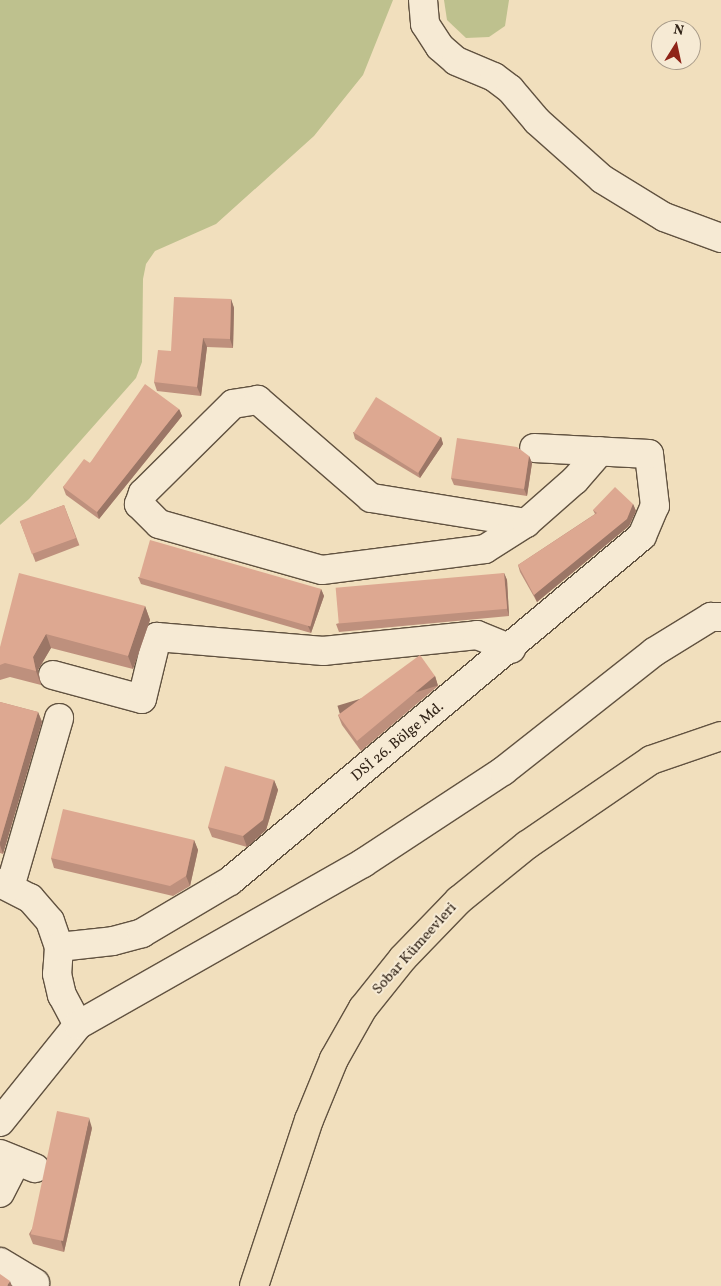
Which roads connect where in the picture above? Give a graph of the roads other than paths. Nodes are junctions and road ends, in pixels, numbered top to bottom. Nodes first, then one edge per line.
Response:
1 (423, 0) edge
2 (721, 238) edge
3 (534, 448) dead end
4 (600, 451) junction
5 (526, 524) junction
6 (721, 617) edge
7 (511, 649) junction
8 (53, 675) dead end
9 (59, 718) dead end
10 (721, 736) edge
11 (5, 885) edge
12 (59, 947) junction
13 (78, 1025) junction
14 (0, 1122) edge
15 (17, 1161) edge
16 (0, 1193) edge
17 (0, 1262) edge
18 (35, 1283) dead end
19 (254, 1286) edge

1 - 2 street
3 - 4 street
4 - 5 street
4 - 7 street, DSİ 26. Bölge Md.
5 - 5 street
6 - 13 street
7 - 8 street
7 - 12 street, DSİ 26. Bölge Md.
9 - 11 street
10 - 19 main road, Sobar Kümeevleri
11 - 12 street
12 - 13 street
13 - 14 street
15 - 16 street
17 - 18 street

